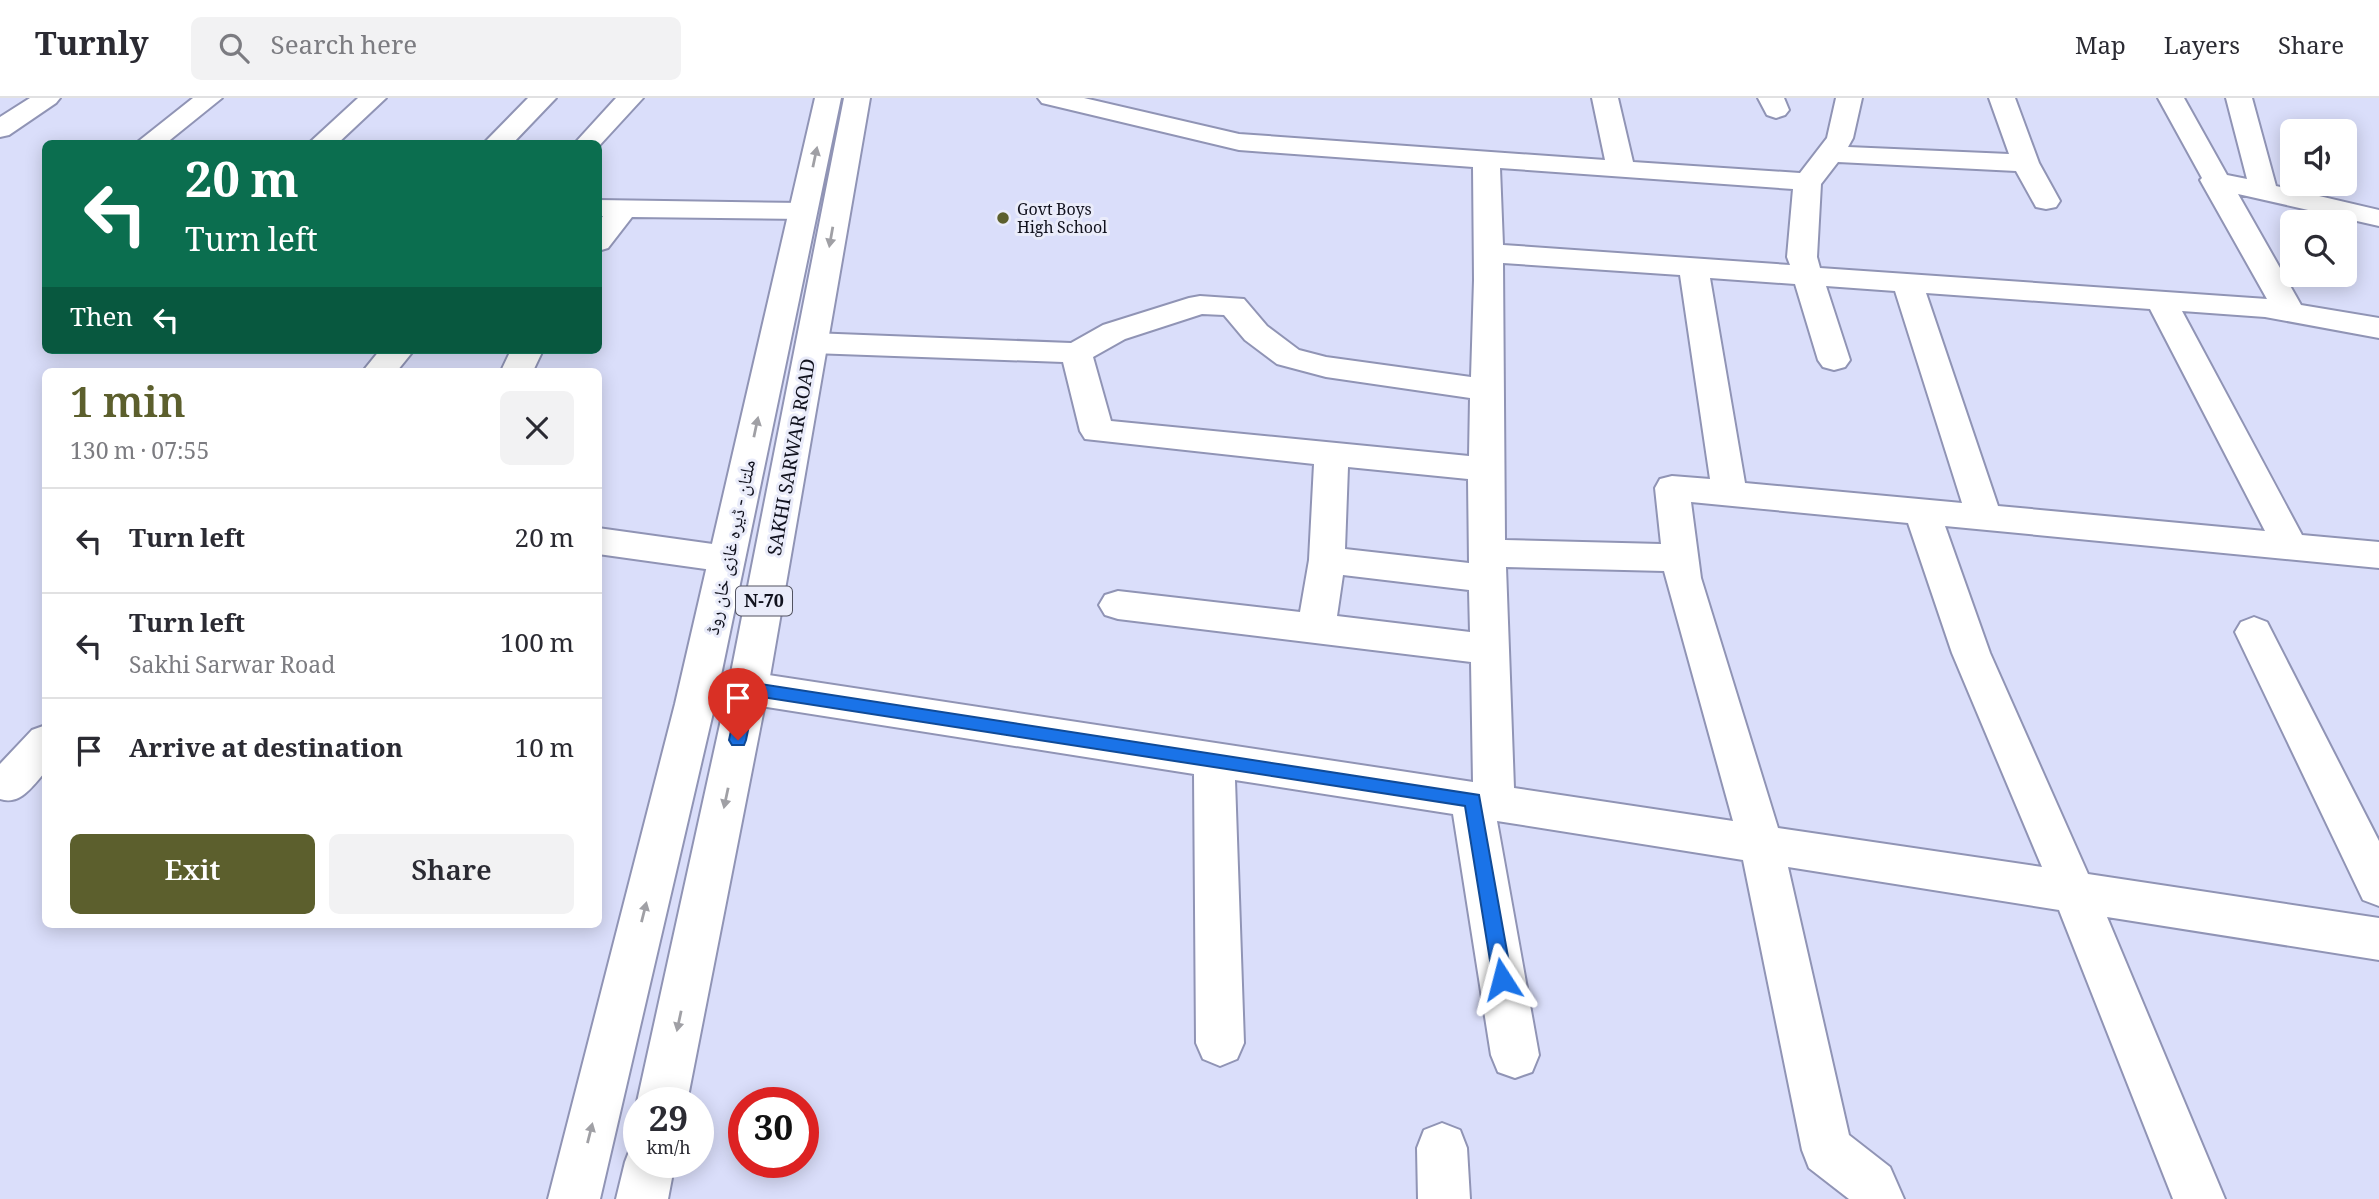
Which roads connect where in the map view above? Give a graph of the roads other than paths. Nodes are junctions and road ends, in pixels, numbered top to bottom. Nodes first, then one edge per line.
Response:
1 (47, 98) edge
2 (209, 98) edge
3 (373, 98) edge
4 (543, 98) edge
5 (630, 98) edge
6 (828, 98) edge
7 (857, 98) edge
8 (1051, 98) edge
9 (1605, 98) edge
10 (1849, 98) edge
11 (2002, 98) edge
12 (2171, 98) edge
13 (2239, 98) edge
14 (1144, 108) edge
15 (0, 129) edge
16 (153, 140) edge
17 (325, 140) edge
18 (500, 140) edge
19 (591, 140) edge
20 (1829, 154) junction
21 (1486, 161) junction
22 (2026, 163) junction
23 (1621, 170) junction
24 (2214, 180) junction
25 (1807, 182) junction
26 (2263, 190) junction
27 (2046, 201) dead end
28 (611, 208) edge
29 (803, 211) junction
30 (2379, 218) edge
31 (602, 232) edge
32 (1488, 253) junction
33 (1693, 267) junction
34 (1808, 275) junction
35 (1907, 282) junction
36 (2161, 301) junction
37 (2289, 311) junction
38 (2379, 328) edge
39 (812, 343) junction
40 (1076, 352) junction
41 (394, 354) edge
42 (1834, 360) dead end
43 (382, 368) edge
44 (1487, 390) junction
45 (1331, 454) junction
46 (1486, 469) junction
47 (1730, 494) junction
48 (1922, 512) junction
49 (1985, 519) junction
50 (602, 542) edge
51 (2291, 547) junction
52 (2379, 555) edge
53 (1681, 558) junction
54 (727, 559) junction
55 (1327, 560) junction
56 (1488, 566) junction
57 (1118, 605) dead end
58 (1316, 628) junction
59 (2255, 632) dead end
60 (1490, 649) junction
61 (748, 688) junction
62 (42, 747) edge
63 (1214, 760) junction
64 (9, 784) dead end
65 (1483, 801) junction
66 (1761, 844) junction
67 (2379, 886) edge
68 (2074, 892) junction
69 (2375, 945) edge
70 (1220, 1043) dead end
71 (1515, 1055) dead end
72 (665, 1087) edge
73 (1442, 1148) dead end
74 (647, 1178) edge
75 (574, 1199) edge
76 (642, 1199) edge
77 (1444, 1199) edge
78 (1878, 1199) edge
79 (2199, 1199) edge

1 - 15 main road
2 - 16 main road
3 - 17 main road
4 - 18 main road
5 - 19 main road
29 -> 6 main road, ملتان - ڈیرہ غازی خان روڈ / N-70
7 -> 39 main road, SAKHI SARWAR ROAD / N-70
8 - 14 main road
9 - 23 main road
10 - 20 main road
11 - 22 main road
12 - 24 main road
13 - 26 main road
14 - 21 main road
20 - 22 main road
20 - 25 main road
21 - 23 main road
21 - 32 main road
22 - 27 main road
23 - 25 main road
24 - 26 main road
24 - 37 main road
25 - 34 main road
26 - 30 main road
28 - 29 main road
28 - 31 main road
54 -> 29 main road, ملتان - ڈیرہ غازی خان روڈ / N-70
32 - 33 main road
32 - 44 main road
33 - 34 main road
33 - 47 main road
34 - 35 main road
34 - 42 main road
35 - 36 main road
35 - 49 main road
36 - 37 main road
36 - 51 main road
37 - 38 main road
39 - 40 main road
39 - 61 main road, SAKHI SARWAR ROAD / N-70
40 - 44 main road
40 - 45 main road
41 - 43 main road
44 - 46 main road
45 - 46 main road
45 - 55 main road
46 - 56 main road
47 - 48 main road
47 - 53 main road
48 - 49 main road
48 - 68 main road
49 - 51 main road
50 - 54 main road
51 - 52 main road
53 - 56 main road
53 - 66 main road
75 -> 54 main road, ملتان - ڈیرہ غازی خان روڈ / N-70
55 - 56 main road
55 - 58 main road
56 - 60 main road
57 - 58 main road
58 - 60 main road
59 - 67 main road
60 - 65 main road
61 - 63 main road
61 -> 72 main road, SAKHI SARWAR ROAD / N-70
62 - 64 main road
63 - 65 main road
63 - 70 main road
65 - 66 main road
65 - 71 main road
66 - 68 main road
66 - 78 main road
68 - 69 main road
68 - 79 main road
73 - 77 main road
74 - 76 main road

